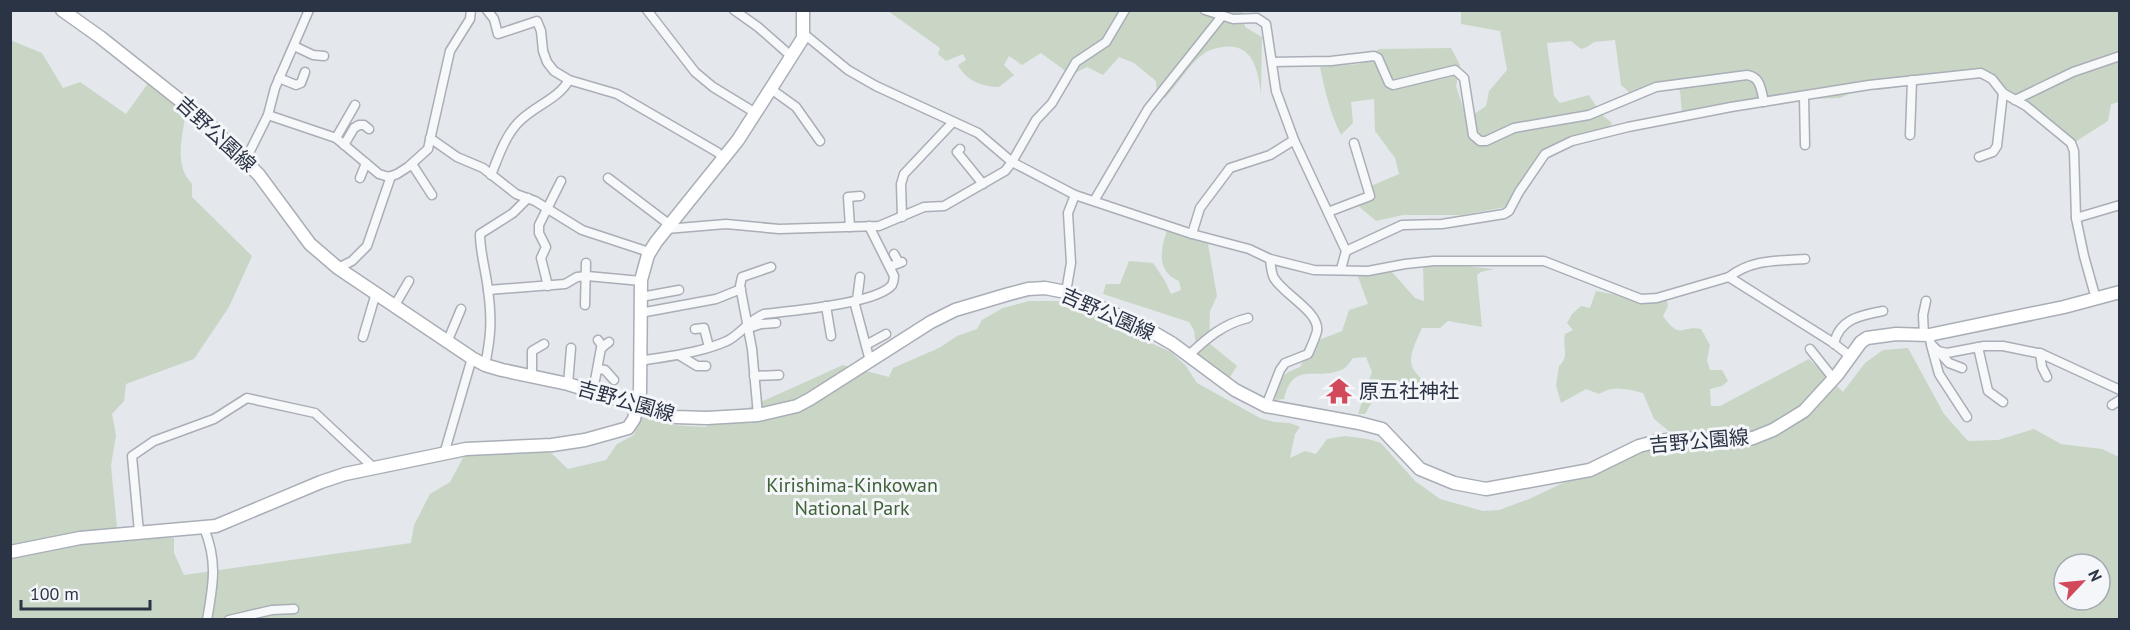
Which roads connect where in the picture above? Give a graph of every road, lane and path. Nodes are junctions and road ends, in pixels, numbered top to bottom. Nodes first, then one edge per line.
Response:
1 (62, 10) edge
2 (309, 10) edge
3 (471, 10) edge
4 (486, 10) edge
5 (647, 10) edge
6 (735, 10) edge
7 (803, 10) edge
8 (1125, 10) edge
9 (1205, 10) edge
10 (1222, 16) junction
11 (803, 33) junction
12 (294, 46) junction
13 (324, 56) dead end
14 (791, 56) junction
15 (2120, 56) edge
16 (1272, 62) junction
17 (305, 72) dead end
18 (279, 78) junction
19 (569, 80) junction
20 (1912, 80) junction
21 (771, 89) junction
22 (2003, 93) junction
23 (1804, 96) junction
24 (2015, 100) junction
25 (1764, 102) junction
26 (355, 105) dead end
27 (754, 112) junction
28 (268, 115) junction
29 (953, 122) junction
30 (369, 129) dead end
31 (1910, 135) dead end
32 (336, 138) junction
33 (430, 138) junction
34 (1294, 140) junction
35 (820, 141) dead end
36 (1354, 143) dead end
37 (344, 145) junction
38 (1805, 145) dead end
39 (960, 148) dead end
40 (1979, 157) dead end
41 (724, 158) junction
42 (246, 159) junction
43 (1012, 162) junction
44 (366, 163) junction
45 (412, 164) junction
46 (491, 175) junction
47 (391, 176) junction
48 (360, 178) dead end
49 (608, 178) dead end
50 (561, 181) dead end
51 (983, 184) junction
52 (432, 195) dead end
53 (1075, 195) junction
54 (860, 196) dead end
55 (528, 198) junction
56 (1094, 201) junction
57 (2120, 205) edge
58 (547, 208) junction
59 (1328, 212) junction
60 (902, 217) junction
61 (2076, 218) junction
62 (869, 226) junction
63 (668, 227) junction
64 (850, 227) junction
65 (1192, 234) junction
66 (1346, 251) junction
67 (649, 252) junction
68 (894, 254) dead end
69 (1270, 259) junction
70 (1805, 259) dead end
71 (586, 263) dead end
72 (897, 264) junction
73 (771, 267) dead end
74 (338, 268) junction
75 (1341, 269) junction
76 (587, 276) junction
77 (860, 277) dead end
78 (1729, 277) junction
79 (409, 281) dead end
80 (641, 281) junction
81 (548, 286) junction
82 (741, 289) junction
83 (488, 290) junction
84 (679, 290) dead end
85 (1066, 292) junction
86 (2120, 292) edge
87 (376, 293) junction
88 (641, 297) junction
89 (2096, 298) junction
90 (855, 301) junction
91 (1926, 301) dead end
92 (585, 304) dead end
93 (395, 305) junction
94 (826, 306) junction
95 (461, 309) dead end
96 (1882, 311) dead end
97 (640, 313) junction
98 (1248, 318) dead end
99 (776, 323) dead end
100 (749, 326) junction
101 (695, 329) dead end
102 (885, 334) dead end
103 (831, 336) dead end
104 (363, 337) dead end
105 (448, 340) junction
106 (1931, 342) junction
107 (603, 343) dead end
108 (544, 344) dead end
109 (1834, 344) junction
110 (866, 345) junction
111 (709, 347) junction
112 (1978, 347) junction
113 (571, 348) dead end
114 (1810, 349) dead end
115 (2040, 353) junction
116 (679, 354) junction
117 (1189, 355) junction
118 (1850, 356) junction
119 (472, 358) junction
120 (640, 361) junction
121 (870, 361) junction
122 (485, 365) junction
123 (706, 366) dead end
124 (1962, 368) dead end
125 (598, 369) junction
126 (779, 375) dead end
127 (754, 376) junction
128 (532, 377) junction
129 (2047, 377) dead end
130 (1833, 378) junction
131 (614, 380) dead end
132 (568, 384) junction
133 (2120, 390) edge
134 (593, 392) junction
135 (2003, 402) dead end
136 (638, 404) junction
137 (1266, 406) junction
138 (758, 415) junction
139 (1967, 417) dead end
140 (444, 454) junction
141 (374, 468) junction
142 (204, 528) junction
143 (139, 532) junction
144 (10, 552) edge
145 (294, 609) dead end
146 (207, 620) edge
147 (229, 620) edge

1 - 42 main road, 吉野公園線
2 - 12 street
3 - 33 street
4 - 19 street
5 - 27 street
6 - 14 street
7 - 11 main road
8 - 43 street
9 - 10 street
10 - 16 street
10 - 56 street
11 - 14 main road
11 - 29 street
12 - 13 street
12 - 18 street
14 - 21 main road
15 - 24 street
16 - 25 street
16 - 34 street
17 - 18 street
18 - 28 street
19 - 41 street
19 - 46 street
20 - 22 street
20 - 23 street
20 - 31 street
21 - 27 main road
21 - 35 street
22 - 24 street
22 - 40 street
23 - 25 street
23 - 38 street
24 - 61 street
25 - 66 street
26 - 32 street
27 - 41 main road
28 - 32 street
28 - 42 street
29 - 43 street
29 - 60 street
30 - 37 street
32 - 37 street
33 - 45 street
33 - 46 street
34 - 59 street
34 - 65 street
36 - 59 street
37 - 44 street
39 - 51 street
41 - 63 main road
42 - 74 main road, 吉野公園線
43 - 51 street
43 - 53 street
44 - 47 street
44 - 48 street
45 - 47 street
45 - 52 street
46 - 55 street
47 - 74 street
49 - 63 street
50 - 58 street
51 - 60 street
53 - 56 street
53 - 85 street
54 - 64 street
55 - 58 street
55 - 83 street
56 - 65 street
57 - 61 street
58 - 67 street
58 - 81 street
59 - 66 street
60 - 62 street
61 - 89 street
62 - 64 street
62 - 72 street
63 - 64 street
63 - 67 main road
65 - 69 street
66 - 75 street
67 - 80 main road
68 - 72 street
69 - 75 street
69 - 137 street
70 - 78 street
71 - 76 street
72 - 90 street
73 - 82 street
74 - 87 main road, 吉野公園線
75 - 78 street
76 - 80 street
76 - 81 street
76 - 92 street
77 - 90 street
78 - 109 street
79 - 93 street
80 - 88 main road
81 - 83 street
82 - 97 street
82 - 100 street
83 - 122 street
84 - 88 street
85 - 117 main road, 吉野公園線
85 - 121 main road, 吉野公園線
86 - 89 main road, 吉野公園線
87 - 93 main road, 吉野公園線
87 - 104 street
88 - 97 main road
89 - 106 main road, 吉野公園線
90 - 94 street
90 - 110 street
91 - 106 street
93 - 105 main road, 吉野公園線
94 - 100 street
94 - 103 street
95 - 105 street
96 - 109 street
97 - 120 main road
98 - 117 street
99 - 100 street
100 - 111 street
100 - 127 street
101 - 111 street
102 - 110 street
105 - 119 main road, 吉野公園線
106 - 112 street
106 - 118 main road, 吉野公園線
106 - 124 street
106 - 139 street
107 - 125 street
108 - 128 street
109 - 118 street
110 - 121 street
111 - 116 street
112 - 115 street
112 - 135 street
113 - 132 street
114 - 130 street
115 - 129 street
115 - 133 street
116 - 120 street
116 - 123 street
117 - 137 main road, 吉野公園線
118 - 130 main road, 吉野公園線
119 - 122 main road, 吉野公園線
119 - 140 street
120 - 136 main road
121 - 138 main road, 吉野公園線
122 - 128 main road, 吉野公園線
125 - 131 street
125 - 134 street
126 - 127 street
127 - 138 street
128 - 132 main road, 吉野公園線
130 - 137 main road, 吉野公園線
132 - 134 main road, 吉野公園線
134 - 136 main road, 吉野公園線
136 - 138 main road, 吉野公園線
136 - 140 main road
140 - 141 main road
141 - 142 main road
141 - 143 street
142 - 143 main road
142 - 146 street
143 - 144 main road
145 - 147 street

